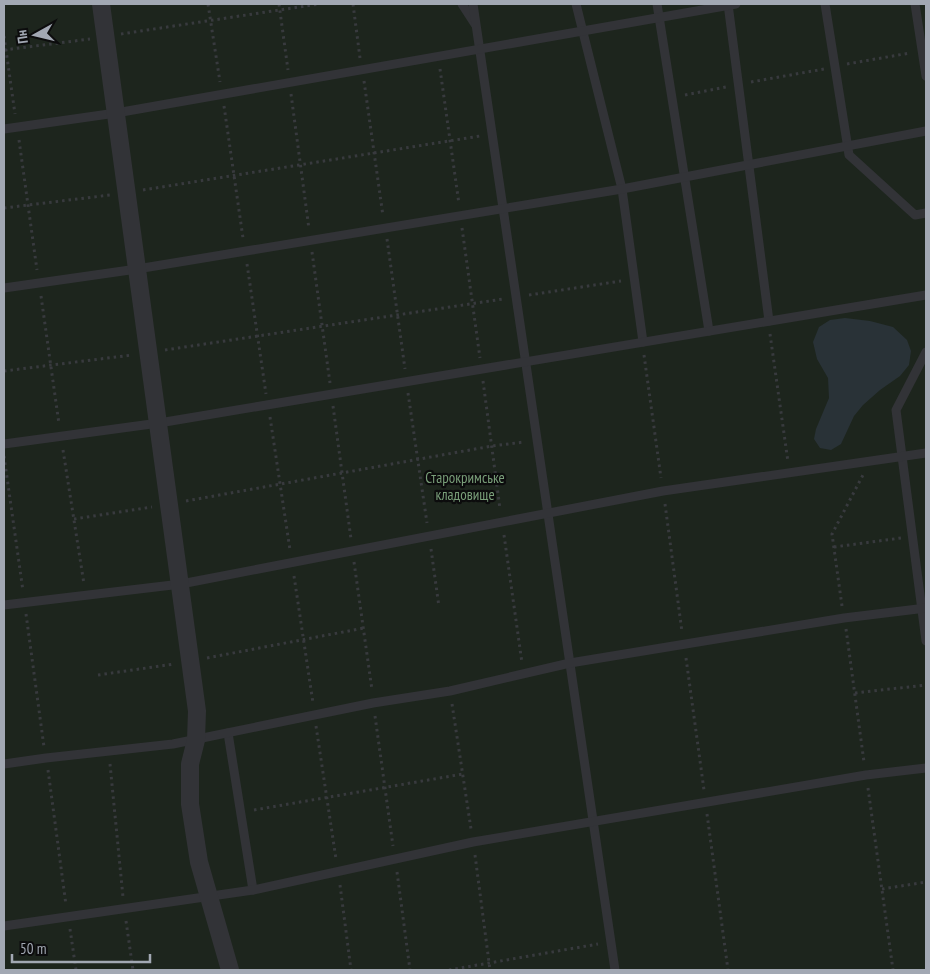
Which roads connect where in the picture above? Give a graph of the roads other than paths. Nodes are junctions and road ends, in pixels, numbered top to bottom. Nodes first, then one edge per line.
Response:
1 (101, 4) edge
2 (462, 4) edge
3 (474, 4) edge
4 (576, 4) edge
5 (657, 4) edge
6 (731, 4) edge
7 (825, 4) edge
8 (915, 4) edge
9 (660, 17) junction
10 (477, 27) junction
11 (583, 31) junction
12 (480, 49) junction
13 (926, 76) edge
14 (116, 113) junction
15 (4, 129) edge
16 (926, 131) edge
17 (848, 146) junction
18 (748, 165) junction
19 (685, 177) junction
20 (622, 189) junction
21 (504, 209) junction
22 (926, 213) edge
23 (137, 269) junction
24 (4, 288) edge
25 (926, 295) edge
26 (769, 321) junction
27 (709, 331) junction
28 (643, 342) junction
29 (926, 352) edge
30 (526, 362) junction
31 (158, 423) junction
32 (4, 444) edge
33 (926, 453) edge
34 (902, 456) junction
35 (548, 513) junction
36 (181, 584) junction
37 (4, 605) edge
38 (924, 608) edge
39 (926, 641) edge
40 (570, 663) junction
41 (228, 733) junction
42 (196, 740) junction
43 (4, 764) edge
44 (926, 768) edge
45 (593, 822) junction
46 (253, 890) junction
47 (208, 898) junction
48 (4, 926) edge
49 (230, 970) edge
50 (615, 970) edge

1 - 14 street
2 - 10 lane
3 - 10 lane
4 - 11 lane
5 - 9 lane
6 - 9 lane
6 - 18 lane
7 - 17 lane
8 - 13 lane
9 - 11 lane
9 - 19 lane
10 - 12 lane
11 - 12 lane
11 - 20 lane
12 - 14 lane
12 - 21 lane
14 - 15 lane
14 - 23 street
16 - 17 lane
17 - 18 lane
17 - 22 lane
18 - 19 lane
18 - 26 lane
19 - 20 lane
19 - 27 lane
20 - 21 lane
20 - 28 lane
21 - 23 lane
21 - 30 lane
23 - 24 lane
23 - 31 street
25 - 26 lane
26 - 27 lane
27 - 28 lane
28 - 30 lane
29 - 34 lane
30 - 31 lane
30 - 35 lane
31 - 32 lane
31 - 36 street
33 - 34 lane
34 - 35 lane
34 - 38 lane
35 - 36 lane
35 - 40 lane
36 - 37 lane
36 - 42 street
38 - 39 lane
38 - 40 lane
40 - 41 lane
40 - 45 lane
41 - 42 lane
41 - 46 lane
42 - 43 lane
42 - 47 street
44 - 45 lane
45 - 46 lane
45 - 50 lane
46 - 47 lane
47 - 48 lane
47 - 49 street

